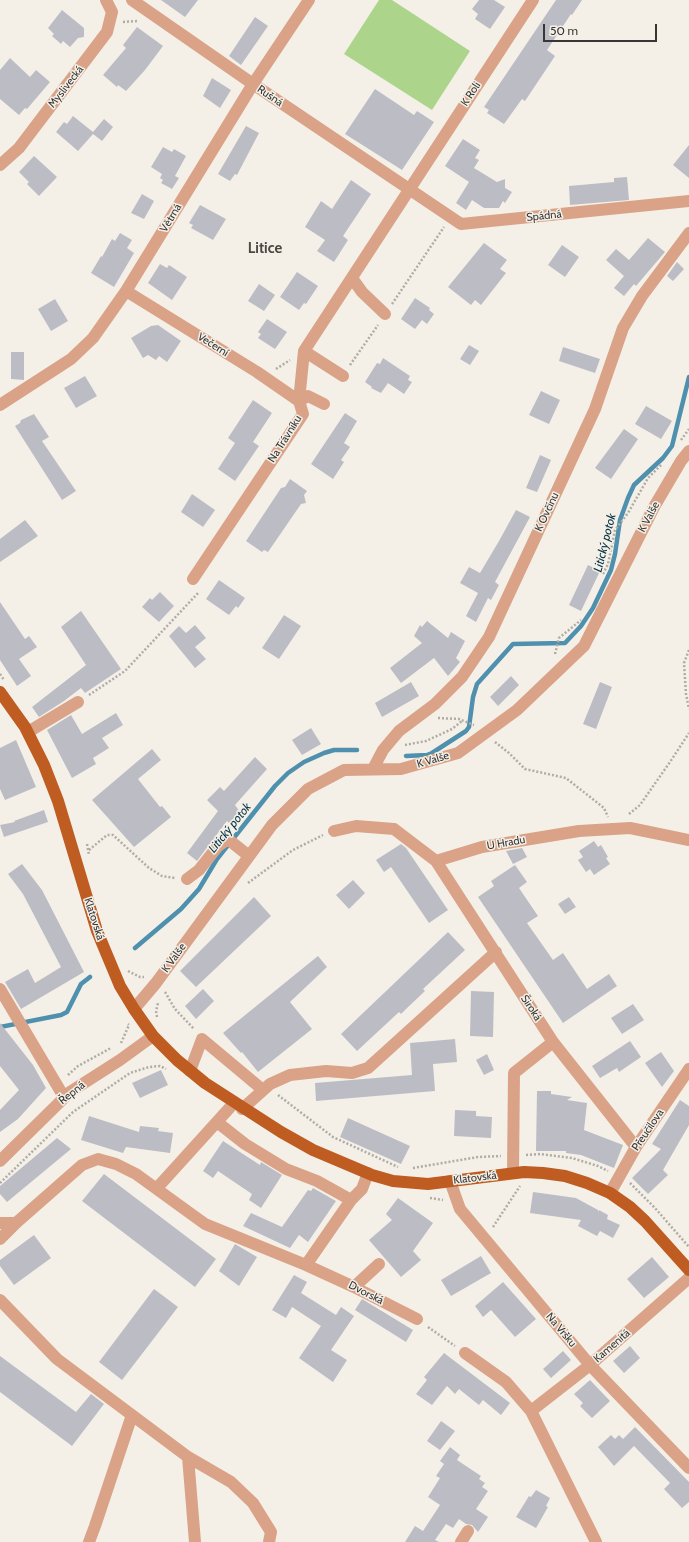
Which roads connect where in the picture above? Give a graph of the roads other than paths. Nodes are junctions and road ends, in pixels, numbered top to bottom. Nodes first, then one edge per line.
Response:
1 (106, 0) edge
2 (132, 0) edge
3 (309, 0) edge
4 (533, 0) edge
5 (253, 84) junction
6 (0, 165) edge
7 (410, 189) junction
8 (689, 201) edge
9 (689, 233) edge
10 (352, 278) junction
11 (126, 291) junction
12 (385, 314) dead end
13 (304, 351) junction
14 (343, 376) dead end
15 (299, 401) junction
16 (324, 404) dead end
17 (0, 405) edge
18 (689, 451) edge
19 (193, 579) dead end
20 (2, 686) edge
21 (78, 702) dead end
22 (28, 732) junction
23 (373, 770) junction
24 (334, 831) road end
25 (689, 840) edge
26 (249, 856) junction
27 (436, 861) junction
28 (187, 879) road end
29 (496, 952) junction
30 (0, 989) edge
31 (134, 1009) junction
32 (154, 1036) junction
33 (553, 1042) junction
34 (689, 1069) edge
35 (190, 1071) junction
36 (265, 1089) junction
37 (64, 1097) junction
38 (238, 1106) junction
39 (217, 1122) junction
40 (636, 1147) junction
41 (0, 1161) edge
42 (368, 1173) junction
43 (513, 1173) junction
44 (450, 1181) junction
45 (157, 1188) junction
46 (610, 1193) junction
47 (351, 1200) junction
48 (0, 1223) edge
49 (16, 1223) junction
50 (0, 1239) edge
51 (306, 1264) junction
52 (379, 1264) dead end
53 (689, 1270) edge
54 (689, 1278) edge
55 (354, 1287) junction
56 (0, 1300) edge
57 (417, 1319) road end
58 (465, 1353) road end
59 (590, 1365) junction
60 (531, 1411) junction
61 (132, 1416) junction
62 (188, 1457) junction
63 (689, 1468) edge
64 (468, 1531) dead end
65 (89, 1542) edge
66 (195, 1542) edge
67 (269, 1542) edge
68 (461, 1542) edge
69 (596, 1542) edge

1 - 6 street, Myslivecká
2 - 5 street, Rušná
3 - 5 street, Větrná
4 - 7 street, K Roli
5 - 7 street, Rušná
5 - 11 street, Větrná
7 - 8 street, Spádná
7 - 10 street, Na Trávníku
9 - 23 street, K Ovčínu
10 - 12 street
10 - 13 street, Na Trávníku
11 - 15 street, Večerní
11 - 17 street, Větrná
13 - 14 street
13 - 15 street, Na Trávníku
15 - 16 street
15 - 19 street, Na Trávníku
18 - 23 street, K Valše
20 - 22 main road, Klatovská
21 - 22 street
22 - 31 main road, Klatovská
23 - 26 street, K Valše
24 - 27 street
25 - 27 street, U Hradu
26 - 28 street
26 - 31 street, K Valše
27 - 29 street, Široká
29 - 33 street, Široká
29 - 36 street
30 - 37 street
31 - 32 main road, Klatovská
32 - 35 main road, Klatovská
32 - 37 street, Řepná
33 - 40 street, Široká
33 - 43 street
34 - 40 street, Přeučilova
35 - 36 street
35 - 38 main road, Klatovská
36 - 38 street
37 - 41 street, Řepná
38 - 39 street
38 - 42 main road, Klatovská
39 - 45 street
39 - 47 street
40 - 46 street, Přeučilova
42 - 44 main road, Klatovská
42 - 47 street
43 - 44 main road, Klatovská
43 - 46 main road, Klatovská
44 - 59 street, Na Vršku
45 - 49 street, Dvorská
45 - 51 street, Dvorská
46 - 53 main road, Klatovská
47 - 51 street
48 - 49 street
49 - 50 street, Dvorská
51 - 55 street, Dvorská
52 - 55 street
54 - 59 street, Kamenitá
55 - 57 street, Dvorská
56 - 61 street
58 - 60 street
59 - 60 street, Kamenitá
59 - 63 street, Na Vršku
60 - 69 street
61 - 62 street
61 - 65 street
62 - 66 street
62 - 67 street
64 - 68 street

